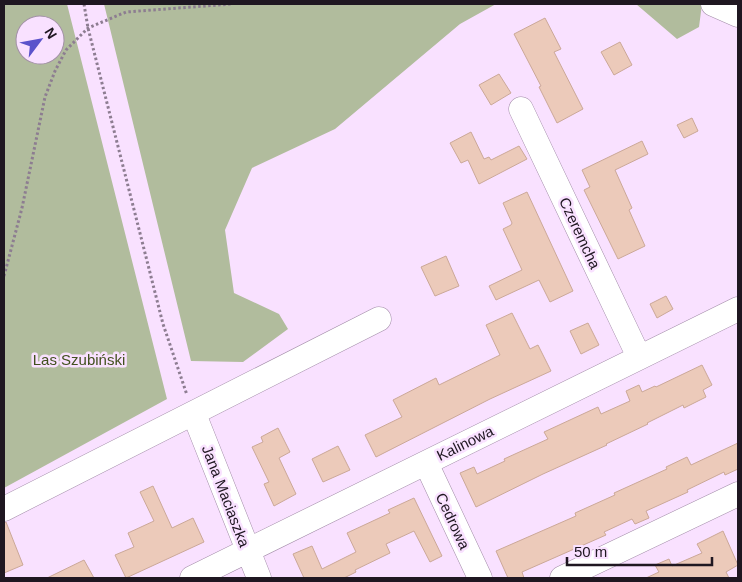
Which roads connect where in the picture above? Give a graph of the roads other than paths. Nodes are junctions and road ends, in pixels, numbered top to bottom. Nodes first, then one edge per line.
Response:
1 (713, 4) edge
2 (738, 15) edge
3 (521, 109) dead end
4 (738, 309) edge
5 (379, 319) dead end
6 (639, 357) junction
7 (194, 414) junction
8 (426, 463) junction
9 (738, 494) edge
10 (4, 509) edge
11 (247, 550) junction
12 (192, 578) edge
13 (259, 578) edge
14 (480, 578) edge
15 (562, 578) edge

1 - 2 street
3 - 6 street, Czeremcha
4 - 6 street, Kalinowa
5 - 7 street
6 - 8 street, Kalinowa
7 - 10 street
7 - 11 street, Jana Maciaszka
8 - 11 street, Kalinowa
8 - 14 street, Cedrowa
9 - 15 street
11 - 12 street, Kalinowa
11 - 13 street, Jana Maciaszka

